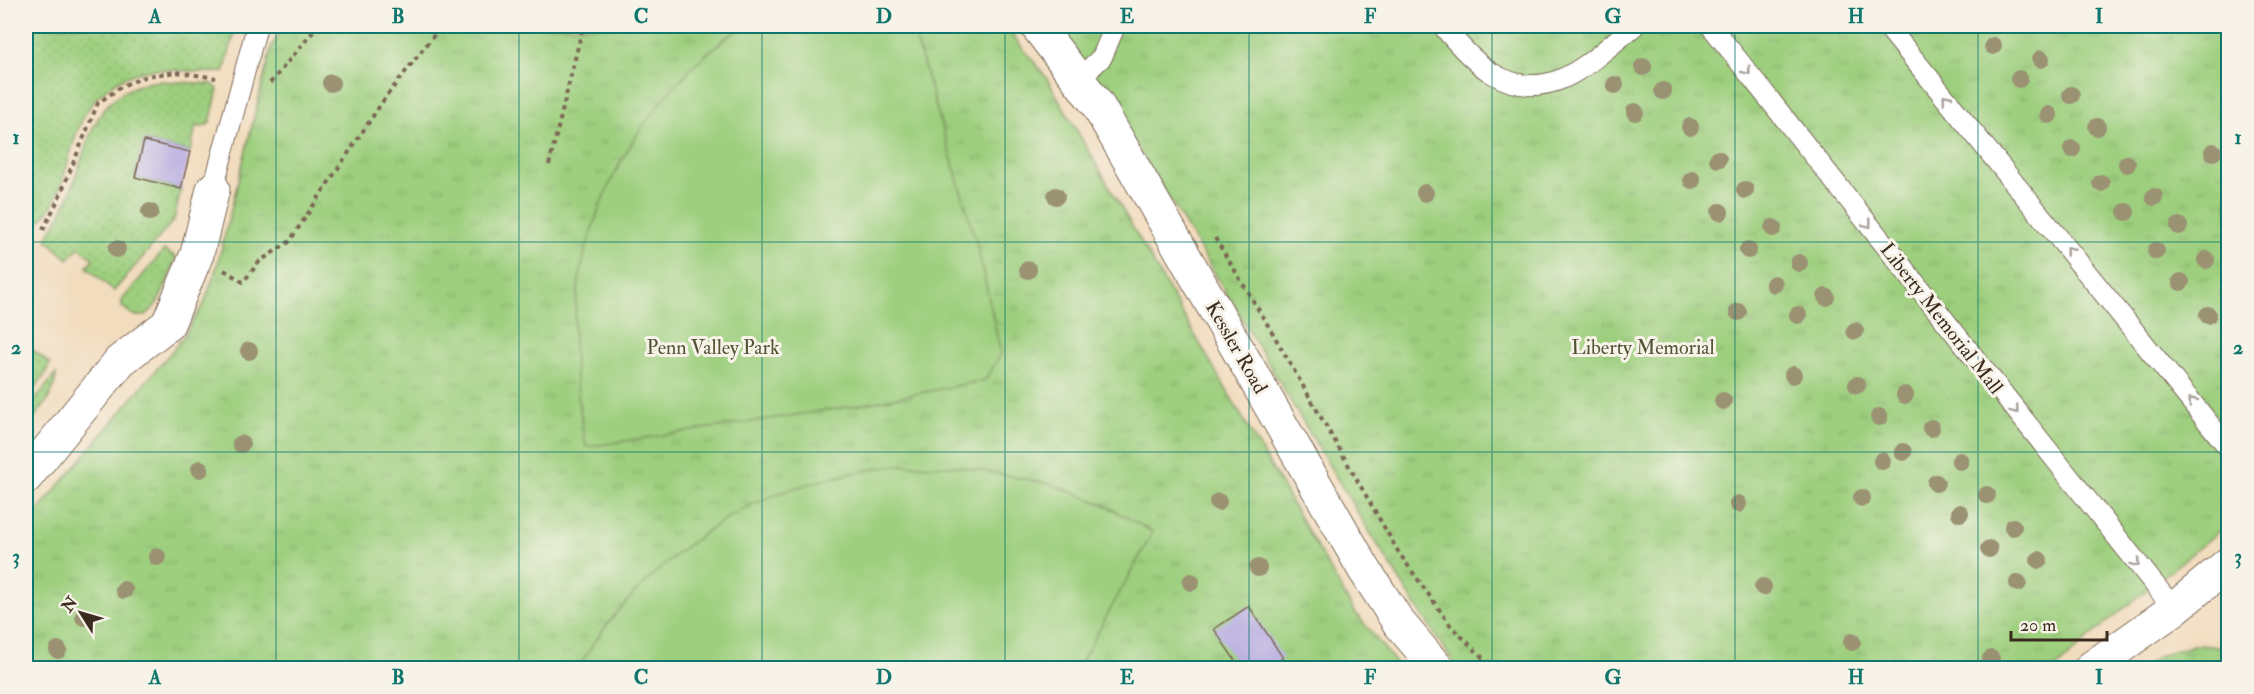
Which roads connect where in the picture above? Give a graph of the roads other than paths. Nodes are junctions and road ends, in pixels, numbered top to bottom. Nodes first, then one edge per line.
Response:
1 (258, 26) edge
2 (1037, 26) edge
3 (1115, 26) edge
4 (1443, 26) edge
5 (1634, 26) edge
6 (1711, 26) edge
7 (1887, 26) edge
8 (1079, 79) junction
9 (213, 189) joint
10 (2229, 447) edge
11 (26, 477) edge
12 (2229, 564) edge
13 (2174, 609) junction
14 (1437, 669) edge
15 (2091, 669) edge

1 - 9 lane
2 - 8 street, Kessler Road
3 - 8 lane
4 - 5 lane
6 -> 13 lane, Liberty Memorial Mall
10 -> 7 lane
8 - 14 street, Kessler Road
9 - 11 street
12 - 13 street
13 - 15 street

